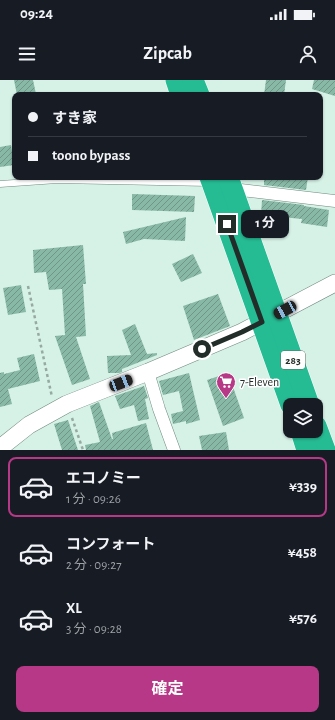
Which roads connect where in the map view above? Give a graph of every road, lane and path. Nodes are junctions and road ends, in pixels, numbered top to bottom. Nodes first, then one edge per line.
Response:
1 (176, 80) edge
2 (193, 80) edge
3 (180, 92) edge
4 (198, 92) edge
5 (221, 182) edge
6 (0, 184) edge
7 (335, 201) edge
8 (335, 283) edge
9 (28, 286) dead end
10 (270, 318) junction
11 (148, 372) junction
12 (289, 398) edge
13 (306, 398) edge
14 (61, 407) junction
15 (303, 438) edge
16 (320, 438) edge
17 (0, 448) edge
18 (83, 450) edge
19 (174, 450) edge
20 (307, 450) edge
21 (325, 450) edge

1 - 3 highway
2 - 4 highway
5 - 6 lane
5 - 7 street
5 - 10 highway, 283
8 - 10 street
9 - 14 path
10 - 11 street
10 - 12 highway, 283
10 - 13 highway, 283
11 - 14 street
11 - 19 street
14 - 17 street
14 - 18 path
15 - 20 highway
16 - 21 highway

